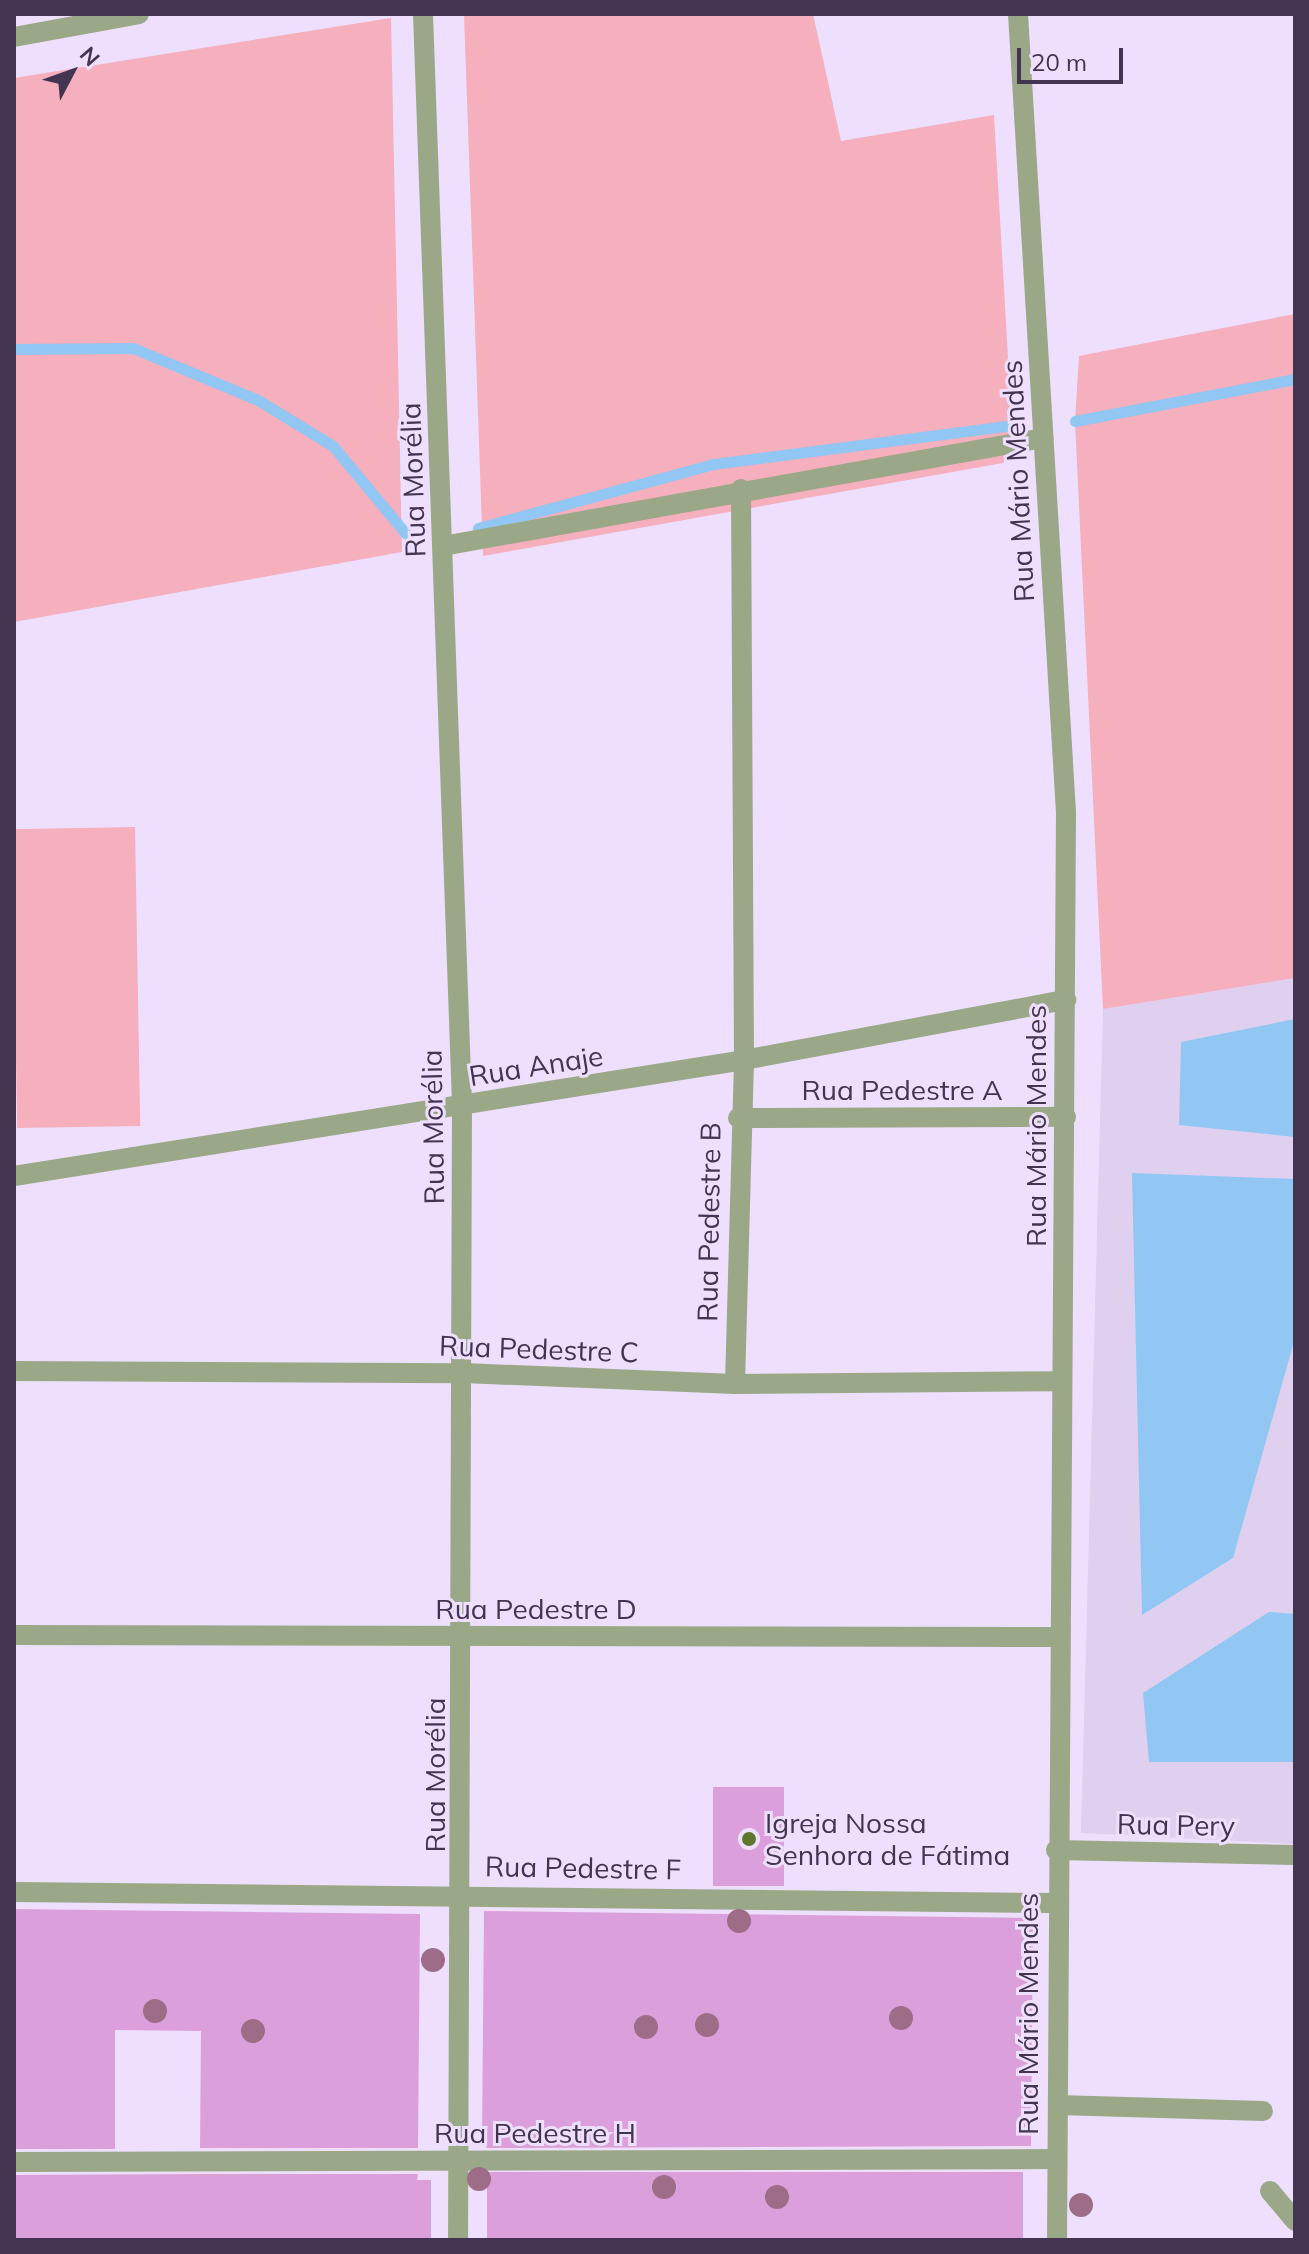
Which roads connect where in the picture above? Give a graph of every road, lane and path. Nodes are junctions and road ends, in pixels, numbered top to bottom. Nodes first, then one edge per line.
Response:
1 (139, 14) edge
2 (423, 14) edge
3 (1018, 14) edge
4 (14, 37) edge
5 (1043, 438) junction
6 (741, 489) junction
7 (443, 546) junction
8 (1066, 1000) junction
9 (744, 1060) junction
10 (462, 1106) junction
11 (1066, 1117) junction
12 (738, 1118) junction
13 (14, 1176) edge
14 (14, 1371) edge
15 (463, 1373) junction
16 (1062, 1381) junction
17 (735, 1384) junction
18 (14, 1635) edge
19 (463, 1637) junction
20 (1058, 1637) junction
21 (1056, 1850) junction
22 (1295, 1855) edge
23 (14, 1892) edge
24 (462, 1894) junction
25 (1055, 1903) junction
26 (1058, 2105) junction
27 (1263, 2111) dead end
28 (1057, 2159) junction
29 (458, 2161) junction
30 (14, 2162) edge
31 (1270, 2191) dead end
32 (1295, 2221) edge
33 (458, 2240) edge
34 (1057, 2240) edge

1 - 4 street
2 - 7 street, Rua Morélia
3 - 5 street, Rua Mário Mendes
5 - 6 street
5 - 8 street, Rua Mário Mendes
6 - 7 street
6 - 9 street, Rua Pedestre B
7 - 10 street, Rua Morélia
8 - 9 street, Rua Anaje
8 - 11 street, Rua Mário Mendes
9 - 10 street, Rua Anaje
9 - 12 street, Rua Pedestre B
10 - 13 street, Rua Anaje
10 - 15 street, Rua Morélia
11 - 12 street, Rua Pedestre A
11 - 16 street, Rua Mário Mendes
12 - 17 street, Rua Pedestre B
14 - 15 street, Rua Pedestre C
15 - 17 street, Rua Pedestre C
15 - 19 street, Rua Morélia
16 - 17 street, Rua Pedestre C
16 - 20 street, Rua Mário Mendes
18 - 19 street, Rua Pedestre D
19 - 20 street, Rua Pedestre D
19 - 24 street, Rua Morélia
20 - 21 street, Rua Mário Mendes
21 - 22 street, Rua Pery
21 - 25 street, Rua Mário Mendes
23 - 24 street, Rua Pedestre F
24 - 25 street, Rua Pedestre F
24 - 29 street, Rua Morélia
25 - 26 street, Rua Mário Mendes
26 - 27 street
26 - 28 street, Rua Mário Mendes
28 - 29 street, Rua Pedestre H
28 - 34 street, Rua Mário Mendes
29 - 30 street, Rua Pedestre H
29 - 33 street, Rua Morélia
31 - 32 street

